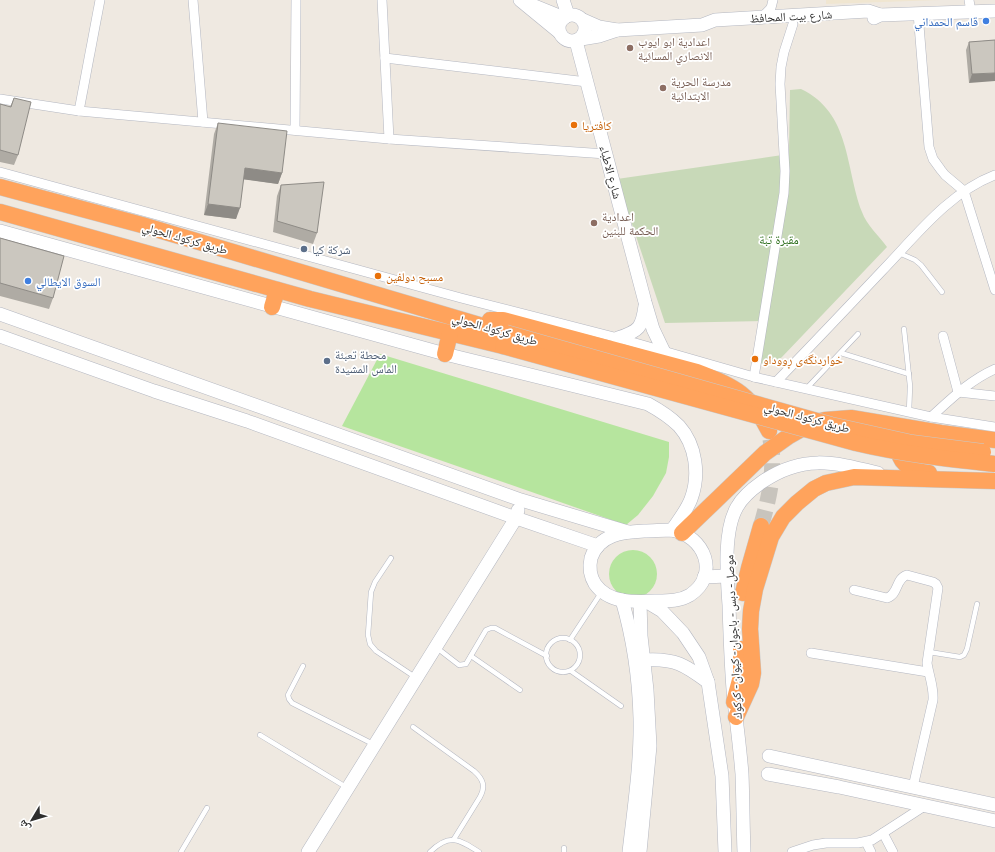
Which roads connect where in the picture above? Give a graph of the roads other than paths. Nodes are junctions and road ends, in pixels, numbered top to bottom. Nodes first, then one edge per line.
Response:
1 (100, 0) edge
2 (193, 0) edge
3 (296, 0) edge
4 (382, 0) edge
5 (520, 0) edge
6 (563, 0) edge
7 (773, 0) edge
8 (970, 6) edge
9 (995, 11) edge
10 (918, 13) junction
11 (880, 15) junction
12 (566, 17) junction
13 (762, 17) junction
14 (583, 20) junction
15 (793, 24) junction
16 (702, 25) junction
17 (617, 30) junction
18 (559, 32) junction
19 (579, 40) junction
20 (385, 58) junction
21 (587, 82) junction
22 (0, 99) edge
23 (79, 111) junction
24 (203, 122) junction
25 (295, 130) junction
26 (389, 140) junction
27 (606, 154) junction
28 (0, 172) edge
29 (995, 175) edge
30 (0, 186) edge
31 (964, 191) junction
32 (22, 193) junction
33 (0, 212) edge
34 (15, 217) junction
35 (0, 231) edge
36 (899, 253) junction
37 (277, 290) junction
38 (995, 290) edge
39 (942, 292) dead end
40 (645, 302) junction
41 (272, 307) junction
42 (0, 314) edge
43 (472, 323) junction
44 (904, 329) dead end
45 (450, 333) junction
46 (858, 334) dead end
47 (0, 336) edge
48 (943, 336) dead end
49 (618, 338) junction
50 (505, 339) junction
51 (664, 352) junction
52 (840, 353) junction
53 (445, 354) junction
54 (995, 369) edge
55 (909, 374) junction
56 (754, 377) junction
57 (776, 382) junction
58 (806, 389) junction
59 (958, 392) junction
60 (995, 396) edge
61 (909, 412) junction
62 (931, 416) junction
63 (995, 427) edge
64 (973, 430) junction
65 (769, 431) tunnel mouth
66 (941, 433) junction
67 (995, 440) edge
68 (995, 453) edge
69 (995, 464) edge
70 (900, 478) junction
71 (968, 480) junction
72 (995, 481) edge
73 (521, 500) junction
74 (516, 518) junction
75 (761, 526) tunnel mouth
76 (628, 532) junction
77 (677, 532) junction
78 (598, 546) junction
79 (391, 558) dead end
80 (727, 576) junction
81 (704, 577) junction
82 (854, 590) dead end
83 (602, 591) junction
84 (622, 600) junction
85 (644, 602) junction
86 (977, 604) dead end
87 (570, 640) junction
88 (435, 647) junction
89 (929, 652) junction
90 (811, 653) dead end
91 (471, 656) junction
92 (547, 656) junction
93 (644, 660) junction
94 (303, 666) dead end
95 (571, 670) junction
96 (928, 672) junction
97 (416, 678) junction
98 (708, 682) junction
99 (520, 690) dead end
100 (621, 706) dead end
101 (735, 710) junction
102 (413, 727) dead end
103 (260, 735) dead end
104 (374, 745) junction
105 (769, 756) dead end
106 (842, 772) junction
107 (768, 774) dead end
108 (642, 780) junction
109 (839, 787) junction
110 (913, 787) junction
111 (347, 788) junction
112 (926, 805) junction
113 (995, 805) edge
114 (207, 808) dead end
115 (995, 821) edge
116 (883, 833) junction
117 (454, 839) junction
118 (866, 842) junction
119 (181, 852) edge
120 (308, 852) edge
121 (430, 852) edge
122 (479, 852) edge
123 (629, 852) edge
124 (640, 852) edge
125 (725, 852) edge
126 (744, 852) edge
127 (792, 852) edge
128 (871, 852) edge
129 (893, 852) edge

1 - 23 street
2 - 24 street
3 - 25 street
4 - 20 street
5 - 12 main road, شارع بيت المحافظ
5 - 18 main road, شارع بيت المحافظ
6 - 12 main road
7 - 13 street
8 - 9 main road, شارع بيت المحافظ
8 - 10 main road, شارع بيت المحافظ
10 - 11 main road, شارع بيت المحافظ
10 - 31 street
11 - 13 main road, شارع بيت المحافظ
11 - 15 main road, شارع بيت المحافظ
12 - 14 main road, شارع بيت المحافظ
12 - 18 main road
13 - 16 main road, شارع بيت المحافظ
14 - 17 main road, شارع بيت المحافظ
14 - 19 main road
15 - 16 main road, شارع بيت المحافظ
15 - 56 street
16 - 17 main road, شارع بيت المحافظ
17 - 19 main road, شارع بيت المحافظ
18 - 19 main road, شارع بيت المحافظ
19 - 21 main road, شارع الاطباء
20 - 21 street
20 - 26 street
21 - 27 main road, شارع الاطباء
22 - 23 street
23 - 24 street
24 - 25 street
25 - 26 street
26 - 27 street
27 - 40 main road, شارع الاطباء
28 - 49 street
29 - 31 street
30 - 32 highway, طريق كركوك الحولي
31 - 36 street
31 - 38 street
32 - 34 highway
32 - 43 highway, طريق كركوك الحولي
33 - 34 highway, طريق كركوك الحولي
34 - 37 highway, طريق كركوك الحولي
35 - 41 main road
36 - 39 lane
36 - 57 street
37 - 41 highway
37 - 45 highway, طريق كركوك الحولي
40 - 49 main road, شارع الاطباء
40 - 51 main road, شارع الاطباء
41 - 53 main road
42 - 73 main road
43 - 50 highway, طريق كركوك الحولي
43 - 65 highway
44 - 55 lane
45 - 50 highway, طريق كركوك الحولي
45 - 53 highway
46 - 52 lane
47 - 74 main road
48 - 59 street
49 - 51 street
50 - 68 highway, طريق كركوك الحولي, bridge
50 - 69 highway, طريق كركوك الحولي, bridge
51 - 56 street
52 - 55 lane
52 - 58 lane
53 - 77 main road
54 - 59 street
55 - 61 lane
56 - 57 street
57 - 58 street
58 - 61 street
59 - 60 street
59 - 62 street
61 - 62 street
62 - 64 street
63 - 64 street
64 - 66 highway
64 - 67 highway
66 - 71 highway
66 - 77 highway
70 - 71 highway
70 - 80 main road, موصل - دبس - باجوان - كيوان - كركوك
70 - 101 highway
71 - 72 highway
73 - 74 main road
73 - 76 main road
74 - 78 main road
74 - 88 main road
75 - 101 highway
76 - 77 main road
76 - 78 main road
77 - 81 main road
78 - 83 main road
79 - 97 lane
80 - 81 main road
80 - 101 main road, موصل - دبس - باجوان - كيوان - كركوك
81 - 85 main road
82 - 89 street
83 - 84 main road
83 - 87 lane
84 - 85 main road
84 - 108 main road
85 - 93 main road
85 - 98 main road
86 - 89 lane
87 - 92 lane
87 - 95 lane
88 - 91 lane
88 - 97 main road
89 - 96 street
90 - 96 street
91 - 92 lane
91 - 99 lane
92 - 95 lane
93 - 98 main road
93 - 108 main road
94 - 104 lane
95 - 100 lane
96 - 110 street
97 - 104 main road
98 - 125 main road
101 - 126 main road, موصل - دبس - باجوان - كيوان - كركوك
102 - 117 lane
103 - 111 lane
104 - 111 main road
105 - 106 main road
106 - 109 main road
106 - 110 main road
107 - 109 main road
108 - 123 main road
108 - 124 main road
109 - 112 main road
110 - 113 main road
111 - 120 main road
112 - 115 main road
112 - 116 street
114 - 119 lane
116 - 118 street
116 - 129 street
117 - 121 lane
117 - 122 lane
118 - 127 street
118 - 128 street

